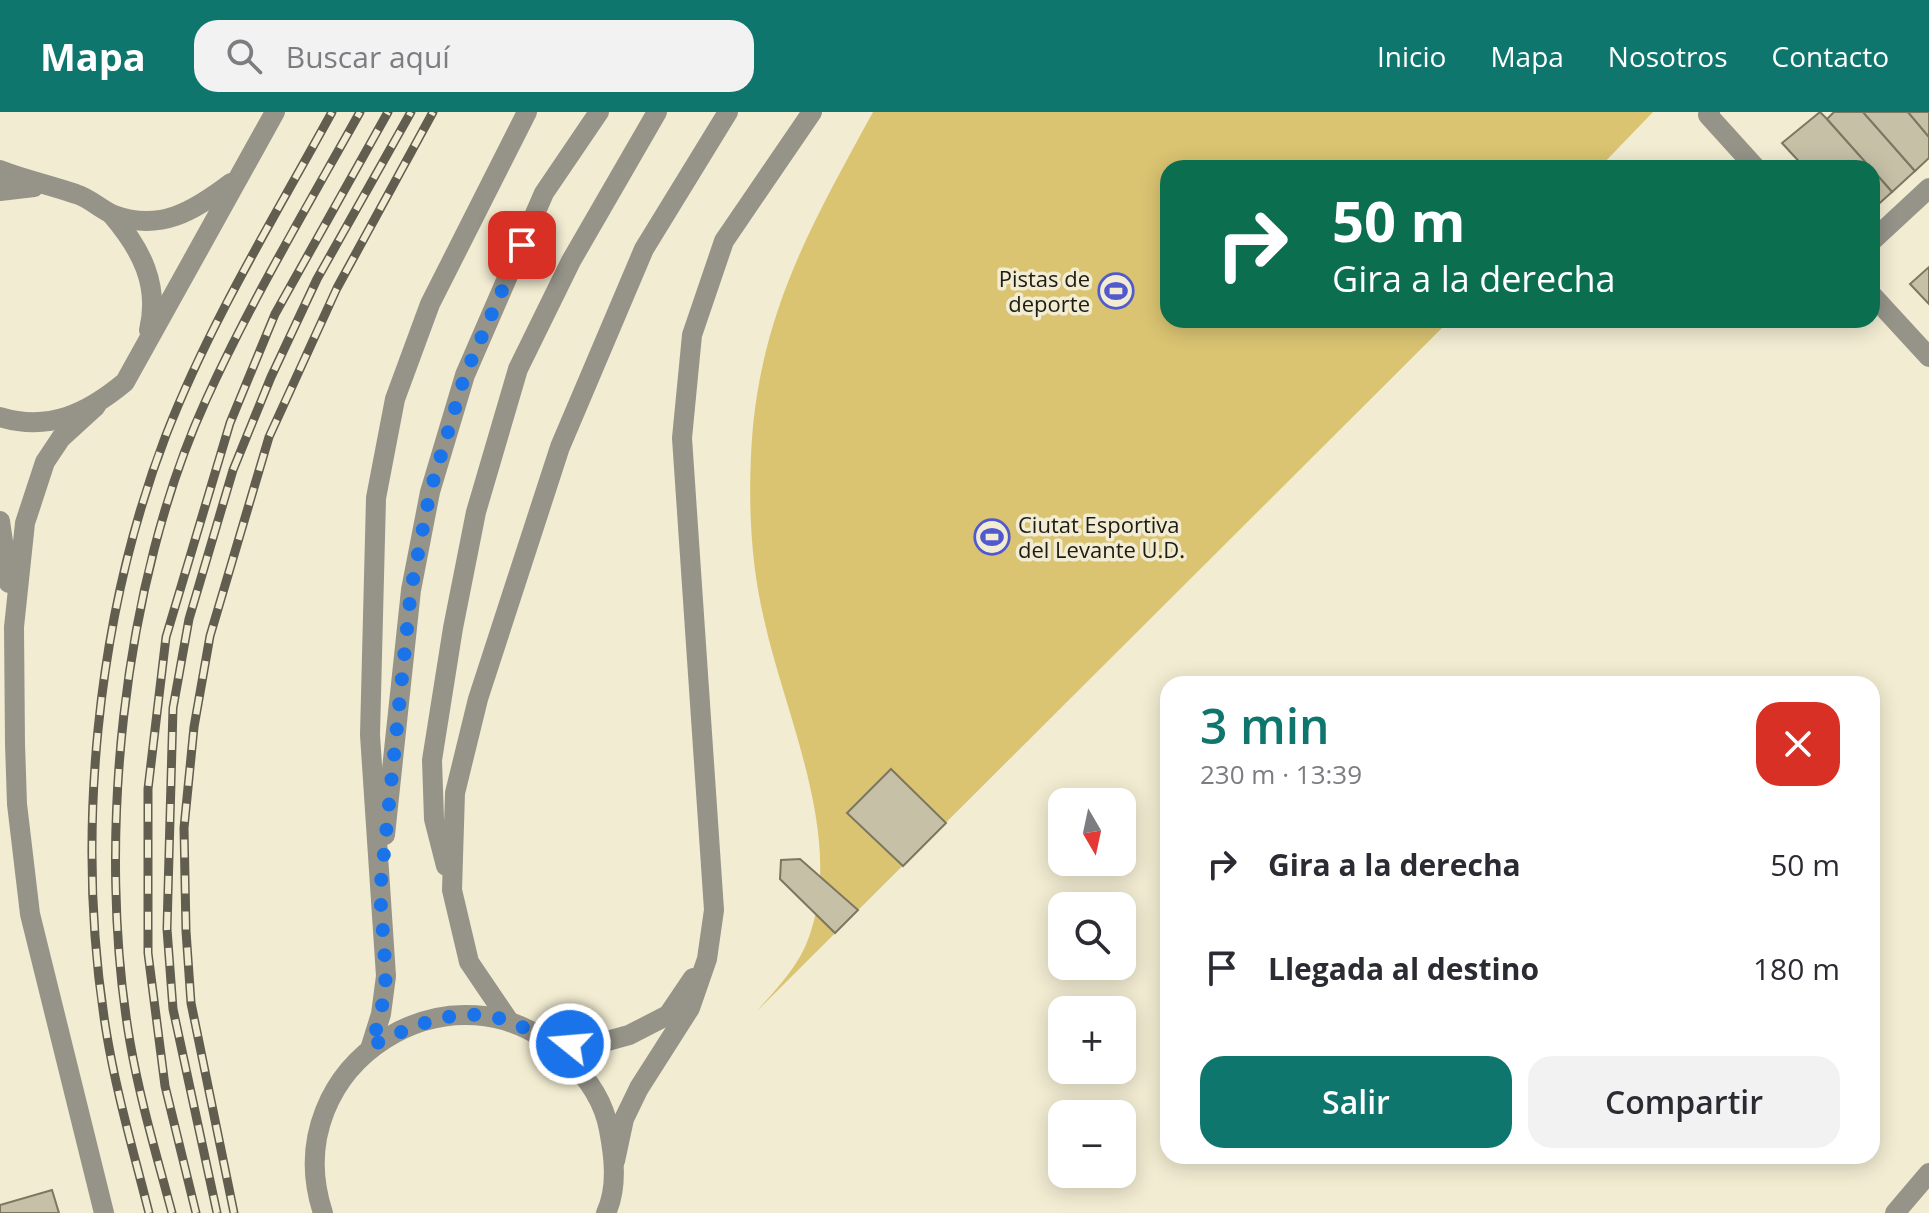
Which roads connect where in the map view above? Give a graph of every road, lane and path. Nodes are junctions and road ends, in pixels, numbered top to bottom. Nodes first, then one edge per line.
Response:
1 (275, 112) edge
2 (527, 112) edge
3 (599, 112) edge
4 (657, 112) edge
5 (728, 112) edge
6 (812, 112) edge
7 (1709, 113) edge
8 (1749, 160) edge
9 (0, 170) edge
10 (238, 179) junction
11 (42, 186) junction
12 (1929, 188) edge
13 (0, 191) edge
14 (111, 214) junction
15 (1880, 234) edge
16 (1880, 304) edge
17 (144, 350) junction
18 (1929, 357) edge
19 (96, 406) junction
20 (0, 417) edge
21 (0, 521) edge
22 (14, 627) junction
23 (452, 890) junction
24 (380, 892) junction
25 (707, 959) junction
26 (509, 1021) junction
27 (551, 1042) junction
28 (371, 1046) junction
29 (615, 1161) junction
30 (1929, 1173) edge
31 (104, 1213) edge
32 (323, 1213) edge
33 (606, 1213) edge
34 (1895, 1213) edge

1 - 10 street
2 - 24 street
3 - 24 street
4 - 23 street
5 - 23 street
6 - 25 street
7 - 8 street
9 - 11 street
10 - 14 street
10 - 17 street
11 - 13 street
11 - 14 street
12 - 15 street
14 - 17 street
16 - 18 street
17 - 19 street
19 - 20 street
19 - 22 street
21 - 22 street
22 - 31 street
23 - 26 street
24 - 28 street
25 - 27 street
25 - 29 street
26 - 27 street
26 - 28 street
27 - 29 street
28 - 32 street
29 - 33 street
30 - 34 street

